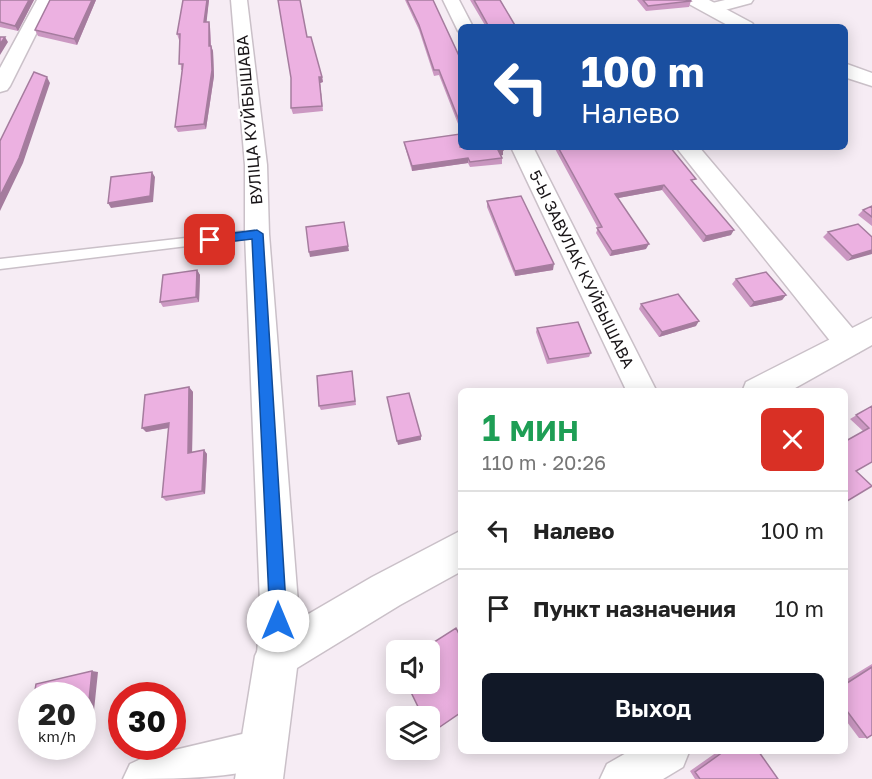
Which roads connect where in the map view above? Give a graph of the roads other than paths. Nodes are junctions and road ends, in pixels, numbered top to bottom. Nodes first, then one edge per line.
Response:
1 (45, 0) edge
2 (239, 0) edge
3 (451, 0) edge
4 (745, 0) edge
5 (703, 5) edge
6 (463, 24) edge
7 (739, 24) edge
8 (848, 71) edge
9 (872, 80) edge
10 (0, 86) edge
11 (523, 150) edge
12 (690, 150) edge
13 (257, 234) junction
14 (0, 264) edge
15 (860, 337) edge
16 (640, 388) edge
17 (765, 388) edge
18 (458, 552) edge
19 (277, 656) junction
20 (665, 754) edge
21 (261, 765) edge
22 (146, 779) edge
23 (622, 779) edge

1 - 10 street
2 - 13 street, ВУЛІЦА КУЙБЫШАВА
3 - 6 street
4 - 5 street
5 - 7 street
8 - 9 street
11 - 16 street, 5-Ы ЗАВУЛАК КУЙБЫШАВА
12 - 15 street
13 - 14 lane
13 - 19 street, ВУЛІЦА КУЙБЫШАВА
15 - 17 street
18 - 19 street
19 - 21 street, ВУЛІЦА КУЙБЫШАВА
20 - 23 street
21 - 22 street

